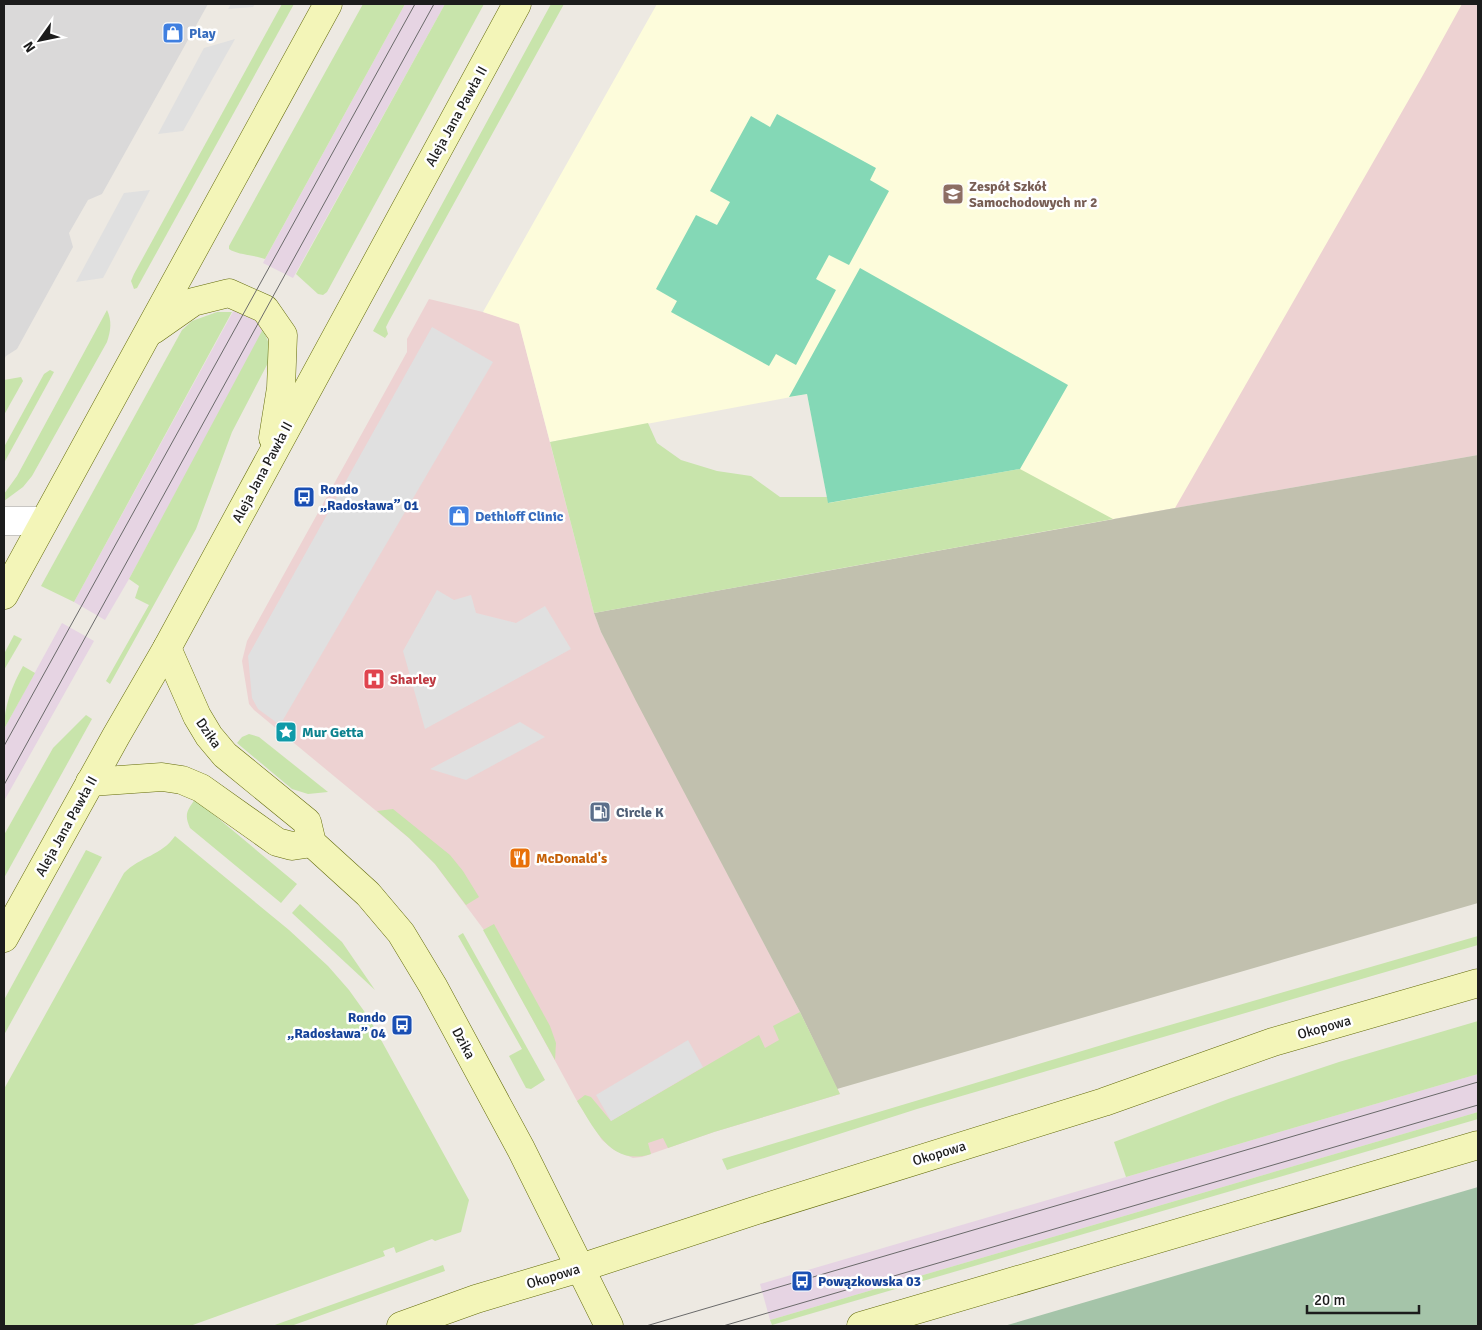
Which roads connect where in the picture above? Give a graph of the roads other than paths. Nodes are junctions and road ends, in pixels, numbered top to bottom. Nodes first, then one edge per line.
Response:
1 (328, 4) edge
2 (518, 4) edge
3 (148, 334) junction
4 (268, 461) junction
5 (44, 521) junction
6 (4, 522) edge
7 (4, 595) edge
8 (167, 648) junction
9 (90, 782) junction
10 (312, 844) junction
11 (4, 938) edge
12 (1478, 983) edge
13 (1478, 1145) edge
14 (580, 1268) junction
15 (401, 1326) edge
16 (609, 1326) edge
17 (861, 1326) edge

1 - 3 main road
2 - 4 main road, Aleja Jana Pawła II
3 - 4 main road
3 - 5 main road
4 - 8 main road, Aleja Jana Pawła II
5 - 6 street
5 - 7 main road
8 - 9 main road, Aleja Jana Pawła II
8 - 10 main road, Dzika
9 - 10 main road
9 - 11 main road, Aleja Jana Pawła II
10 - 14 main road, Dzika
12 - 14 main road, Okopowa
13 - 17 main road
14 - 15 main road, Okopowa
14 - 16 main road, Dzika

